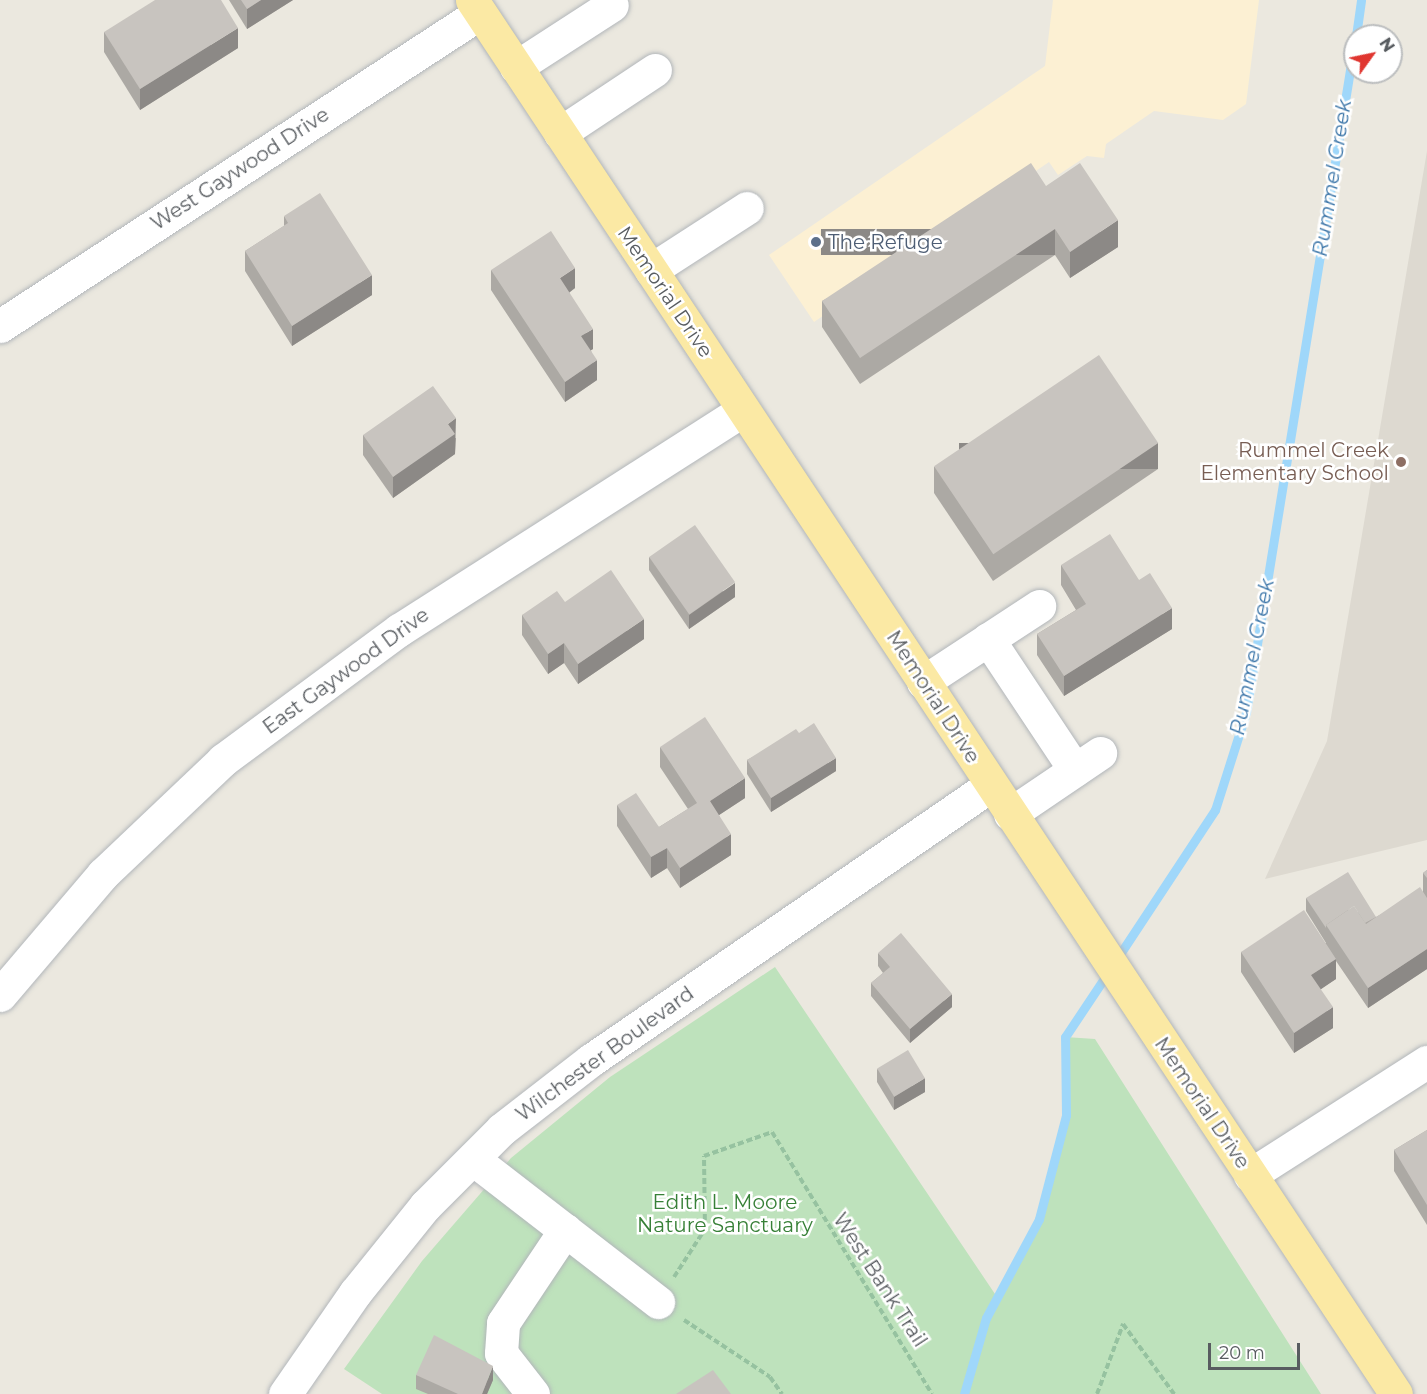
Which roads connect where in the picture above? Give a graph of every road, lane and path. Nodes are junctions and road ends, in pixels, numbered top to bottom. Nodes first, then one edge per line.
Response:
1 (612, 5) dead end
2 (476, 6) edge
3 (516, 66) junction
4 (656, 70) dead end
5 (560, 133) junction
6 (747, 208) dead end
7 (651, 270) junction
8 (0, 326) edge
9 (743, 410) junction
10 (1039, 606) dead end
11 (988, 639) junction
12 (923, 682) junction
13 (991, 785) junction
14 (1010, 814) junction
15 (0, 995) edge
16 (1427, 1062) edge
17 (472, 1159) junction
18 (1250, 1175) junction
19 (565, 1230) junction
20 (658, 1302) junction
21 (285, 1394) edge
22 (533, 1394) edge
23 (782, 1394) edge
24 (932, 1394) edge
25 (1097, 1394) edge
26 (1174, 1394) edge
27 (1396, 1394) edge

1 - 3 street
2 - 3 main road, Memorial Drive
2 - 8 street, West Gaywood Drive
3 - 5 main road, Memorial Drive
4 - 5 street
5 - 7 main road, Memorial Drive
6 - 7 street
7 - 9 main road, Memorial Drive
9 - 12 main road, Memorial Drive
9 - 15 street, East Gaywood Drive
10 - 11 street
11 - 12 street
11 - 14 street
12 - 13 main road, Memorial Drive
13 - 14 main road, Memorial Drive
13 - 17 street, Wilchester Boulevard
14 - 18 main road, Memorial Drive
16 - 18 street
17 - 19 street
17 - 21 street, Wilchester Boulevard
18 - 27 main road, Memorial Drive
19 - 20 street
19 - 22 street
20 - 23 path
20 - 24 path, West Bank Trail
25 - 26 path

